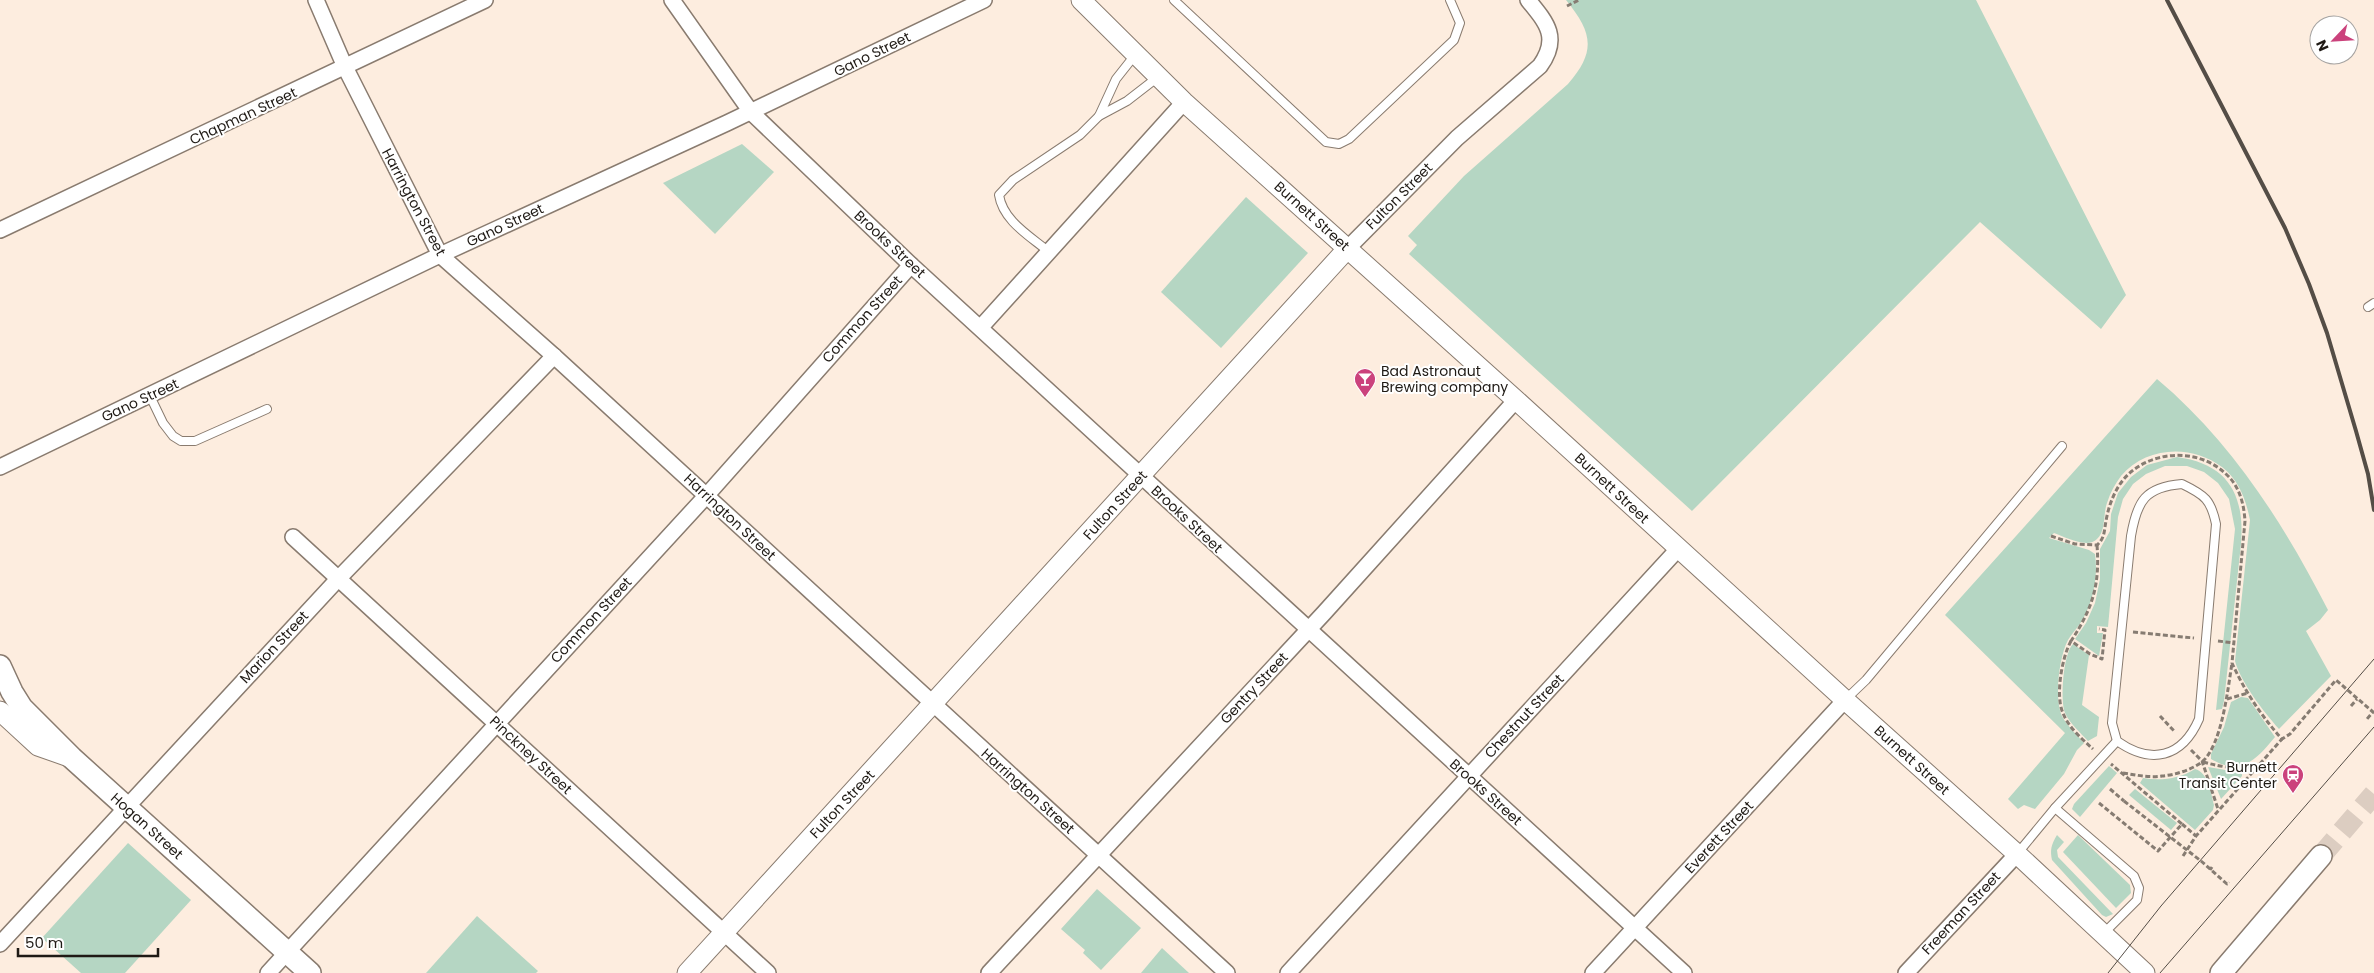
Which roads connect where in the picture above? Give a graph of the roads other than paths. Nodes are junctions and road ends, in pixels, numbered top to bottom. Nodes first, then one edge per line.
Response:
1 (316, 0) edge
2 (485, 0) edge
3 (672, 0) edge
4 (984, 0) edge
5 (1081, 0) edge
6 (1174, 0) edge
7 (1450, 0) edge
8 (1528, 0) edge
9 (1135, 55) junction
10 (345, 68) junction
11 (1158, 77) junction
12 (1184, 102) junction
13 (751, 112) junction
14 (1099, 116) junction
15 (0, 230) edge
16 (1348, 248) junction
17 (1049, 252) junction
18 (440, 255) junction
19 (910, 265) junction
20 (981, 327) junction
21 (554, 356) junction
22 (150, 396) junction
23 (1516, 400) junction
24 (267, 409) dead end
25 (2062, 446) dead end
26 (0, 466) edge
27 (1141, 476) junction
28 (706, 495) junction
29 (293, 537) dead end
30 (1678, 549) junction
31 (338, 579) junction
32 (1308, 630) junction
33 (0, 666) edge
34 (1845, 700) junction
35 (934, 704) junction
36 (0, 711) edge
37 (496, 724) junction
38 (2117, 741) junction
39 (72, 758) junction
40 (1469, 776) junction
41 (125, 807) junction
42 (2055, 808) junction
43 (1098, 854) junction
44 (2017, 854) junction
45 (2321, 856) tunnel mouth
46 (1635, 928) junction
47 (724, 932) junction
48 (2102, 935) junction
49 (0, 944) edge
50 (287, 952) junction
51 (268, 973) edge
52 (310, 973) edge
53 (687, 973) edge
54 (768, 973) edge
55 (989, 973) edge
56 (1227, 973) edge
57 (1288, 973) edge
58 (1593, 973) edge
59 (1684, 973) edge
60 (1906, 973) edge
61 (2145, 973) edge
62 (2221, 973) edge

1 - 10 street, Harrington Street
2 - 10 street, Chapman Street
3 - 13 street, Brooks Street
4 - 13 street, Gano Street
5 - 9 street, Burnett Street
6 - 7 lane
8 - 16 street, Fulton Street
9 - 11 street, Burnett Street
9 - 14 lane
10 - 15 street, Chapman Street
10 - 18 street, Harrington Street
11 - 12 street, Burnett Street
11 - 14 lane
12 - 16 street, Burnett Street
12 - 17 street
13 - 18 street, Gano Street
13 - 19 street, Brooks Street
14 - 17 lane
16 - 23 street, Burnett Street
16 - 27 street, Fulton Street
17 - 20 street
18 - 21 street, Harrington Street
18 - 22 street, Gano Street
19 - 20 street, Brooks Street
19 - 28 street, Common Street
20 - 27 street, Brooks Street
21 - 28 street, Harrington Street
21 - 31 street, Marion Street
22 - 24 lane
22 - 26 street, Gano Street
23 - 30 street, Burnett Street
23 - 32 street, Gentry Street
25 - 34 lane
27 - 32 street, Brooks Street
27 - 35 street, Fulton Street
28 - 35 street, Harrington Street
28 - 37 street, Common Street
29 - 31 street, Pinckney Street
30 - 34 street, Burnett Street
30 - 40 street, Chestnut Street
31 - 37 street, Pinckney Street
31 - 41 street, Marion Street
32 - 40 street, Brooks Street
32 - 43 street, Gentry Street
33 - 39 main road, Hogan Street
34 - 44 street, Burnett Street
34 - 46 street, Everett Street
35 - 43 street, Harrington Street
35 - 47 street, Fulton Street
36 - 39 street
37 - 47 street, Pinckney Street
37 - 50 street, Common Street
38 - 38 lane
38 - 42 lane
39 - 41 main road, Hogan Street
40 - 46 street, Brooks Street
40 - 57 street, Chestnut Street
41 - 49 street, Marion Street
41 - 50 main road, Hogan Street
42 - 44 lane
42 - 48 lane
43 - 55 street, Gentry Street
43 - 56 street, Harrington Street
44 - 48 street, Burnett Street
44 - 60 street, Freeman Street
45 - 62 main road
46 - 58 street, Everett Street
46 - 59 street, Brooks Street
47 - 53 street, Fulton Street
47 - 54 street, Pinckney Street
48 - 61 street, Burnett Street
50 - 51 street, Common Street
50 - 52 main road, Hogan Street

